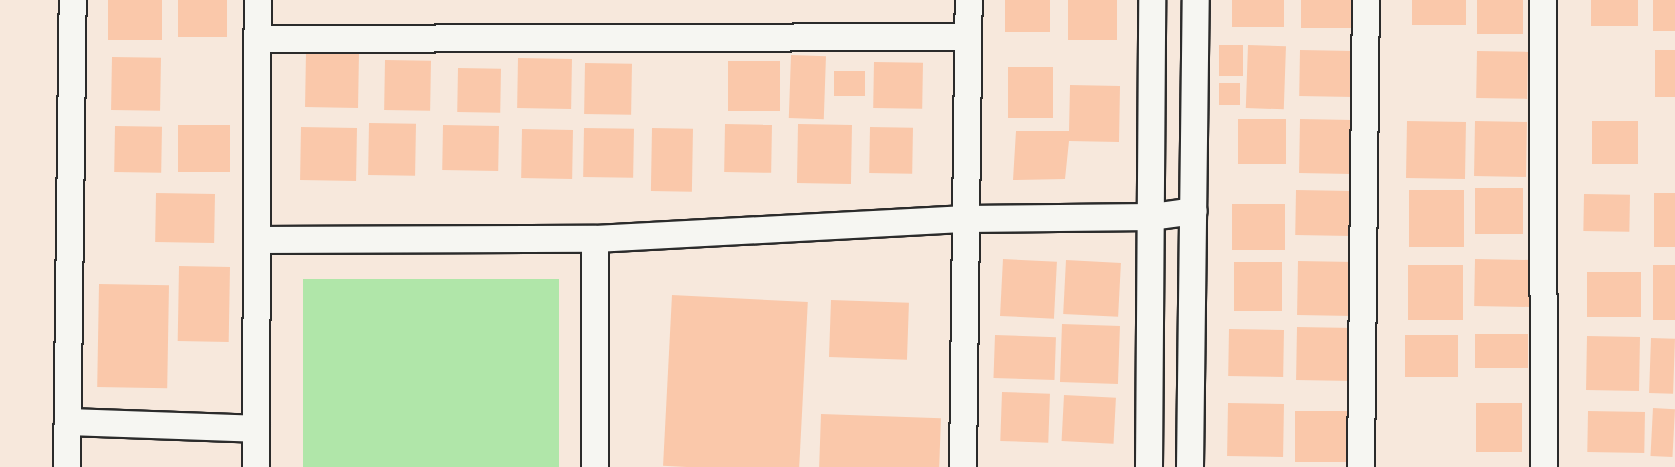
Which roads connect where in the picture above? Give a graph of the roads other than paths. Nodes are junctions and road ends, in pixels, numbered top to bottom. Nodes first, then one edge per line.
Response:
1 (73, 0) edge
2 (258, 0) edge
3 (969, 0) edge
4 (1152, 0) edge
5 (1196, 0) edge
6 (1366, 0) edge
7 (1543, 0) edge
8 (968, 37) junction
9 (258, 39) junction
10 (1194, 211) junction
11 (1152, 218) junction
12 (966, 219) junction
13 (595, 239) junction
14 (257, 240) junction
15 (68, 422) junction
16 (256, 429) junction
17 (67, 467) edge
18 (256, 467) edge
19 (595, 467) edge
20 (963, 467) edge
21 (1149, 467) edge
22 (1190, 467) edge
23 (1362, 467) edge
24 (1544, 467) edge

1 - 15 street
2 - 9 street
3 - 8 street
4 - 11 street
5 - 10 street
6 - 23 street
7 - 24 street
8 - 9 street
8 - 12 street
9 - 14 street
10 - 11 street
10 - 22 street
11 - 12 street
11 - 21 street
12 - 13 street
12 - 20 street
13 - 14 street
13 - 19 street
14 - 16 street
15 - 16 street
15 - 17 street
16 - 18 street

